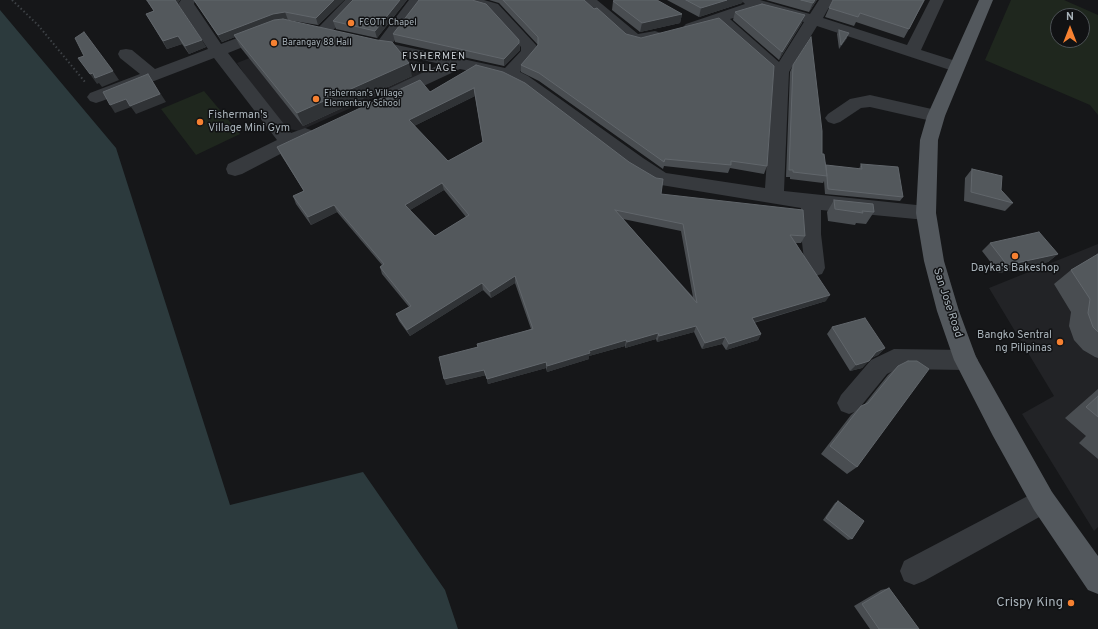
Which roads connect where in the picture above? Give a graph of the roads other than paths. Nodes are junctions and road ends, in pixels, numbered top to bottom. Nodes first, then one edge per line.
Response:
1 (188, 0) edge
2 (353, 0) edge
3 (417, 0) edge
4 (466, 0) edge
5 (588, 0) edge
6 (826, 0) edge
7 (936, 0) edge
8 (986, 0) edge
9 (483, 2) edge
10 (753, 3) edge
11 (679, 14) edge
12 (719, 18) junction
13 (814, 20) junction
14 (698, 25) junction
15 (282, 27) edge
16 (304, 29) edge
17 (337, 37) junction
18 (381, 47) junction
19 (218, 50) junction
20 (912, 52) junction
21 (126, 54) dead end
22 (458, 63) junction
23 (956, 67) junction
24 (781, 72) junction
25 (509, 74) junction
26 (152, 75) junction
27 (96, 97) road end
28 (380, 99) edge
29 (936, 116) junction
30 (834, 118) dead end
31 (317, 129) edge
32 (288, 142) junction
33 (235, 169) dead end
34 (774, 197) junction
35 (811, 202) junction
36 (926, 213) junction
37 (815, 268) dead end
38 (966, 360) junction
39 (849, 403) dead end
40 (1043, 501) junction
41 (914, 571) dead end
42 (1098, 580) edge

1 - 19 street
2 - 17 street
3 - 18 street
4 - 9 street
5 - 14 street
6 - 13 street
7 - 20 street
8 - 23 main road, San Jose Road
9 - 25 street
10 - 12 street
10 - 13 street
11 - 14 street
12 - 14 street
12 - 24 street
13 - 20 street
13 - 24 street
15 - 19 street
16 - 17 street
17 - 18 street
18 - 22 street
19 - 26 street
19 - 32 street
20 - 23 street
21 - 26 street
22 - 25 street
22 - 28 street
23 - 29 main road, San Jose Road
24 - 34 street
25 - 34 street
26 - 27 street
29 - 30 street
29 - 36 main road, San Jose Road
31 - 32 street
32 - 33 street
34 - 35 street
35 - 36 street
35 - 37 street
36 - 38 main road, San Jose Road
38 - 39 street
38 - 40 main road, San Jose Road
40 - 41 street
40 - 42 main road, San Jose Road

